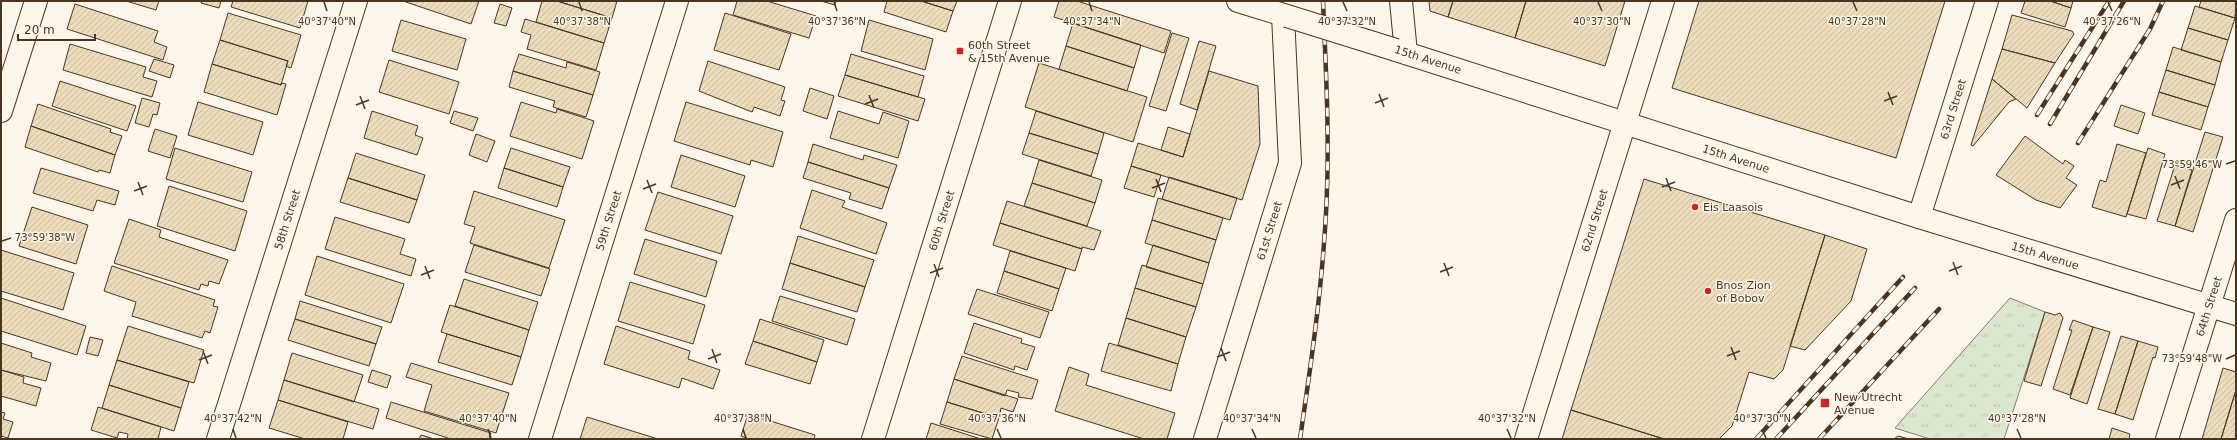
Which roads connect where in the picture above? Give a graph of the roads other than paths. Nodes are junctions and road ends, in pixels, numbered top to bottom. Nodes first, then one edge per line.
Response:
1 (36, 1) edge
2 (356, 1) edge
3 (677, 1) edge
4 (1010, 1) edge
5 (1238, 1) edge
6 (1401, 1) edge
7 (1663, 1) edge
8 (1987, 1) edge
9 (1285, 16) junction
10 (1401, 51) junction
11 (1, 111) edge
12 (1625, 123) junction
13 (1919, 217) junction
14 (2236, 220) edge
15 (2209, 306) junction
16 (2236, 314) edge
17 (218, 439) edge
18 (540, 439) edge
19 (873, 439) edge
20 (1205, 439) edge
21 (1526, 439) edge
22 (2167, 439) edge

1 - 11 street
2 - 17 street, 58th Street
3 - 18 street, 59th Street
4 - 19 street, 60th Street
5 - 9 street, 15th Avenue
6 - 10 street
7 - 12 street, 62nd Street
8 - 13 street, 63rd Street
9 - 10 street, 15th Avenue, bridge
9 - 20 street, 61st Street
10 - 12 street, 15th Avenue
12 - 13 street, 15th Avenue
12 - 21 street, 62nd Street
13 - 15 street, 15th Avenue
14 - 15 street, 64th Street
15 - 16 street, 15th Avenue
15 - 22 street, 64th Street

